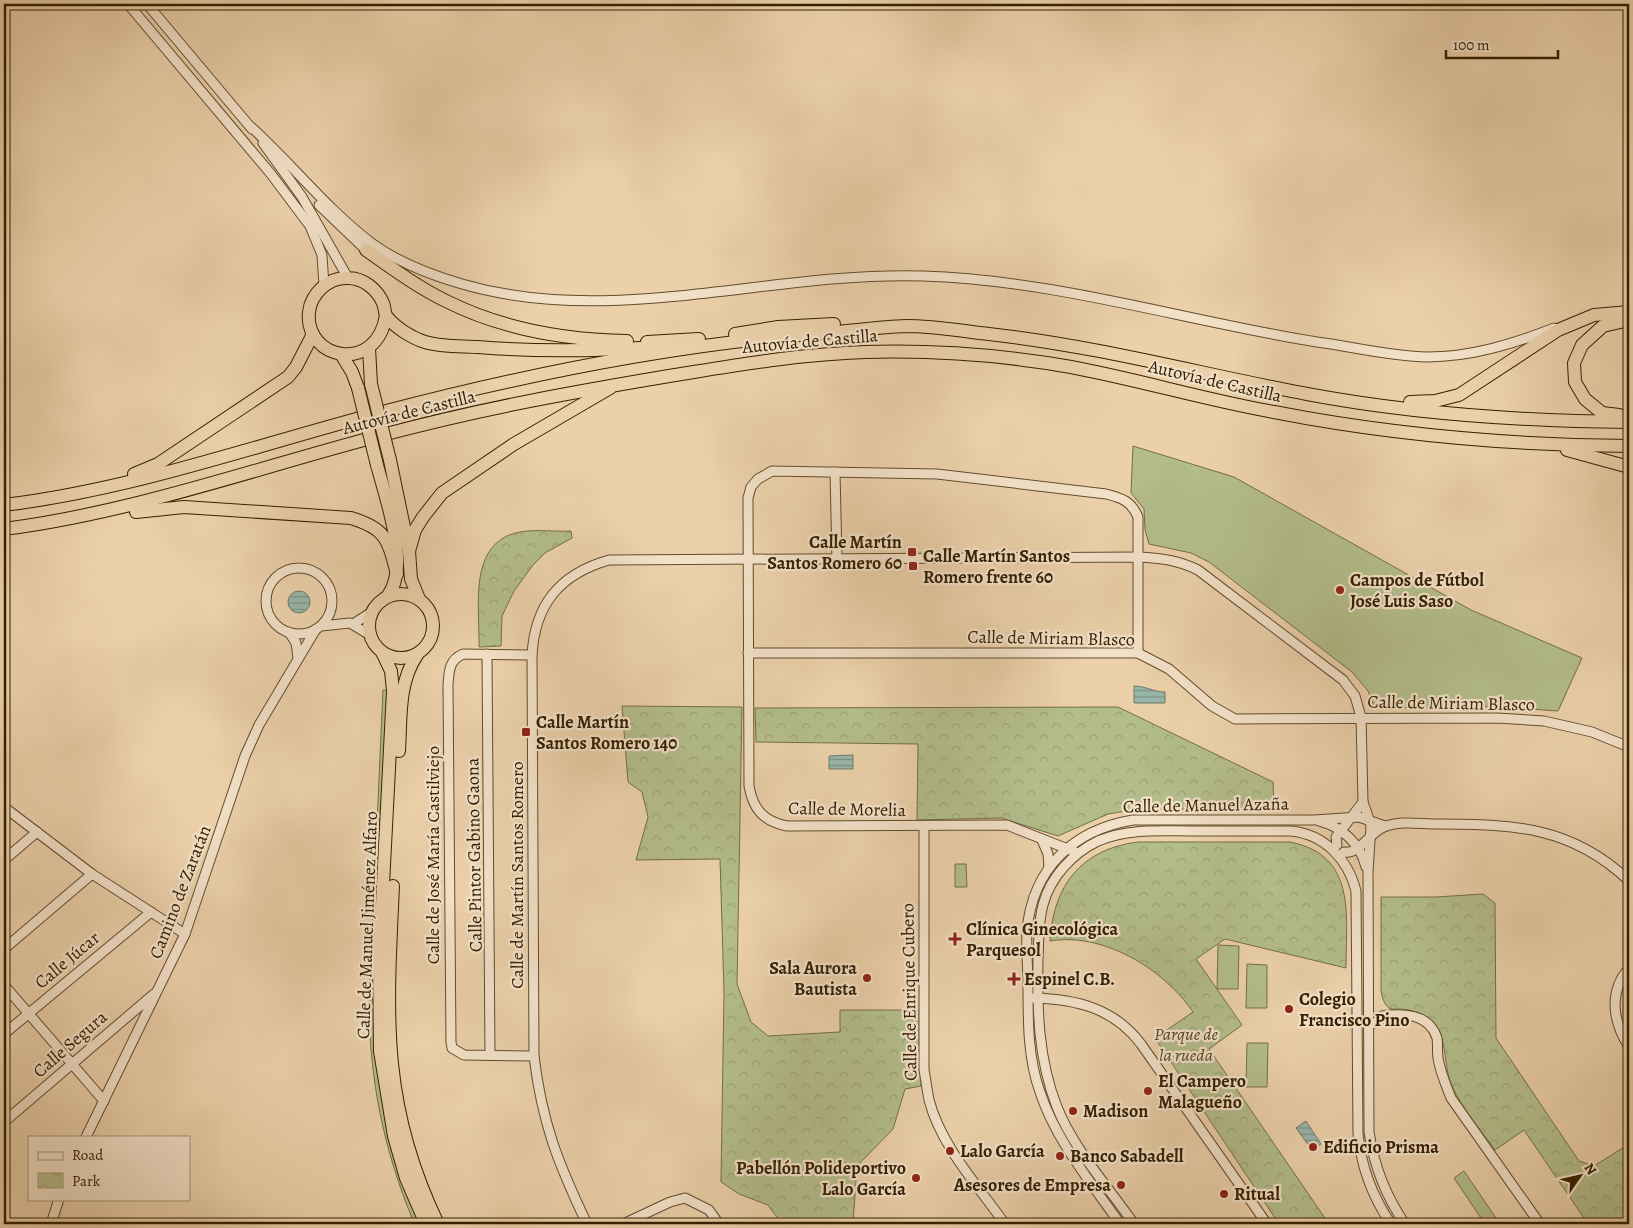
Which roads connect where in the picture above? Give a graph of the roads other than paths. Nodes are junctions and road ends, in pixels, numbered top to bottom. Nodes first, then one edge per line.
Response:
1 (128, 4) edge
2 (147, 4) edge
3 (250, 126) junction
4 (270, 151) junction
5 (366, 250) joint
6 (348, 278) junction
7 (324, 286) junction
8 (1629, 312) edge
9 (386, 315) junction
10 (1594, 315) junction
11 (1629, 320) edge
12 (906, 326) junction
13 (313, 334) junction
14 (699, 339) junction
15 (369, 348) junction
16 (341, 354) junction
17 (617, 385) junction
18 (1329, 397) junction
19 (1629, 416) edge
20 (1629, 422) edge
21 (1553, 445) junction
22 (1629, 446) edge
23 (1629, 466) edge
24 (836, 472) junction
25 (80, 494) junction
26 (4, 505) edge
27 (79, 518) junction
28 (4, 529) edge
29 (408, 551) junction
30 (1138, 557) junction
31 (748, 559) junction
32 (837, 559) junction
33 (397, 574) junction
34 (388, 597) junction
35 (419, 599) junction
36 (332, 607) junction
37 (372, 612) junction
38 (350, 624) junction
39 (318, 627) junction
40 (290, 632) junction
41 (370, 636) junction
42 (382, 652) junction
43 (748, 653) junction
44 (1138, 653) junction
45 (488, 654) junction
46 (416, 655) junction
47 (532, 656) junction
48 (298, 658) junction
49 (1361, 717) junction
50 (1629, 747) edge
51 (1363, 802) junction
52 (4, 807) edge
53 (1351, 819) junction
54 (1369, 819) junction
55 (1314, 820) junction
56 (1385, 826) junction
57 (924, 827) junction
58 (1341, 830) junction
59 (37, 832) junction
60 (1371, 835) junction
61 (1042, 840) junction
62 (1333, 846) junction
63 (1358, 848) junction
64 (1064, 850) junction
65 (1344, 852) junction
66 (1078, 853) junction
67 (4, 860) edge
68 (1049, 868) junction
69 (1368, 872) junction
70 (92, 874) junction
71 (1629, 881) edge
72 (1356, 891) junction
73 (151, 912) junction
74 (185, 934) junction
75 (4, 949) edge
76 (1629, 968) edge
77 (1358, 980) junction
78 (4, 985) edge
79 (157, 992) junction
80 (1028, 998) junction
81 (1039, 998) junction
82 (135, 1010) junction
83 (1369, 1012) junction
84 (28, 1013) junction
85 (1382, 1016) junction
86 (144, 1019) junction
87 (1369, 1025) junction
88 (1358, 1030) junction
89 (4, 1034) edge
90 (1629, 1047) edge
91 (490, 1055) junction
92 (534, 1056) junction
93 (72, 1064) junction
94 (104, 1101) junction
95 (4, 1122) edge
96 (86, 1136) edge
97 (58, 1200) edge
98 (50, 1224) edge
99 (426, 1224) edge
100 (438, 1224) edge
101 (587, 1224) edge
102 (622, 1224) edge
103 (719, 1224) edge
104 (1005, 1224) edge
105 (1120, 1224) edge
106 (1134, 1224) edge
107 (1267, 1224) edge
108 (1391, 1224) edge
109 (1405, 1224) edge
110 (1540, 1224) edge

1 - 7 street
2 - 3 street
3 - 4 street
3 - 10 street
4 - 5 street
4 - 6 street
5 - 14 highway
6 - 7 highway
6 - 9 highway
7 - 13 highway
8 - 10 highway
9 - 14 highway
9 - 15 highway
10 - 18 highway
11 - 19 highway
12 - 14 highway
12 - 18 highway, Autovía de Castilla
12 - 25 highway, Autovía de Castilla
13 - 16 highway
13 - 25 highway
15 - 16 highway
15 - 29 highway, bridge
16 - 33 highway, bridge
17 - 21 highway, Autovía de Castilla
17 - 27 highway, Autovía de Castilla
17 - 29 highway
18 - 20 highway, Autovía de Castilla
21 - 22 highway, Autovía de Castilla
21 - 23 highway
24 - 30 street, Calle de Morelia
24 - 31 street, Calle de Morelia
24 - 32 street
25 - 26 highway, Autovía de Castilla
27 - 28 highway, Autovía de Castilla
27 - 33 highway
29 - 35 highway
30 - 32 street, Calle de Martín Santos Romero
30 - 44 street, Calle de Morelia
30 - 49 street, Calle de Martín Santos Romero
31 - 32 street, Calle de Martín Santos Romero
31 - 43 street, Calle de Morelia
31 - 47 street, Calle de Martín Santos Romero
33 - 34 highway
34 - 35 highway
34 - 37 highway
35 - 46 highway
36 - 38 street
36 - 39 street
36 - 40 street
37 - 38 street
37 - 41 highway
38 - 39 street
38 - 41 street
39 - 40 street
39 - 48 street, Camino de Zaratán
40 - 48 street
41 - 42 highway
42 - 46 highway
42 - 99 highway, Calle de Manuel Jiménez Alfaro
43 - 44 street, Calle de Miriam Blasco
43 - 57 street, Calle de Morelia
44 - 49 street, Calle de Miriam Blasco
45 - 47 street, Calle de José María Castilviejo
45 - 91 street, Calle Pintor Gabino Gaona
45 - 91 street, Calle de José María Castilviejo
46 - 100 highway, Calle de Manuel Jiménez Alfaro
47 - 92 street, Calle de Martín Santos Romero
48 - 74 street, Camino de Zaratán
49 - 50 street, Calle de Miriam Blasco
49 - 51 street, Calle de Martín Santos Romero
51 - 53 street
51 - 54 street, Calle de Martín Santos Romero
52 - 59 street
53 - 54 street, Calle de Manuel Azaña
53 - 55 street, Calle de Manuel Azaña
53 - 58 street
54 - 56 street
54 - 60 street, Calle de Martín Santos Romero
55 - 58 street, Calle de Manuel Azaña
55 - 64 street, Calle de Manuel Azaña
56 - 60 street
56 - 71 street
57 - 61 street, Calle de Morelia
57 - 104 street, Calle de Enrique Cubero
58 - 62 street
58 - 63 street
59 - 67 street
59 - 70 street
60 - 63 street
60 - 69 street, Calle de Martín Santos Romero
61 - 64 street, Calle de Morelia
61 - 68 street
62 - 65 street
62 - 66 street, Calle de Manuel Azaña
62 - 72 street
63 - 65 street
63 - 69 street
64 - 66 street, Calle de Morelia
64 - 68 street, Calle de Manuel Azaña
65 - 72 street
66 - 81 street, Calle de Manuel Azaña
68 - 80 street, Calle de Manuel Azaña
69 - 83 street, Calle de Martín Santos Romero
70 - 73 street
70 - 75 street
72 - 77 street
73 - 74 street
73 - 84 street, Calle Júcar
74 - 79 street, Camino de Zaratán
76 - 90 street
77 - 83 street
77 - 88 street
78 - 84 street
79 - 82 street, Calle Segura
79 - 86 street, Camino de Zaratán
80 - 81 street
80 - 105 street, Calle de Manuel Azaña
81 - 106 street, Calle de Manuel Azaña
81 - 107 street
82 - 86 street
82 - 93 street, Calle Segura
83 - 85 street
83 - 87 street
83 - 88 street
84 - 89 street, Calle Júcar
84 - 93 street
85 - 87 street
85 - 110 street
86 - 94 street, Camino de Zaratán
87 - 109 street
88 - 108 street
91 - 92 street, Calle de José María Castilviejo
92 - 101 street, Calle de Martín Santos Romero
93 - 94 street
93 - 95 street, Calle Segura
94 - 96 street, Camino de Zaratán
97 - 98 street
102 - 103 street

